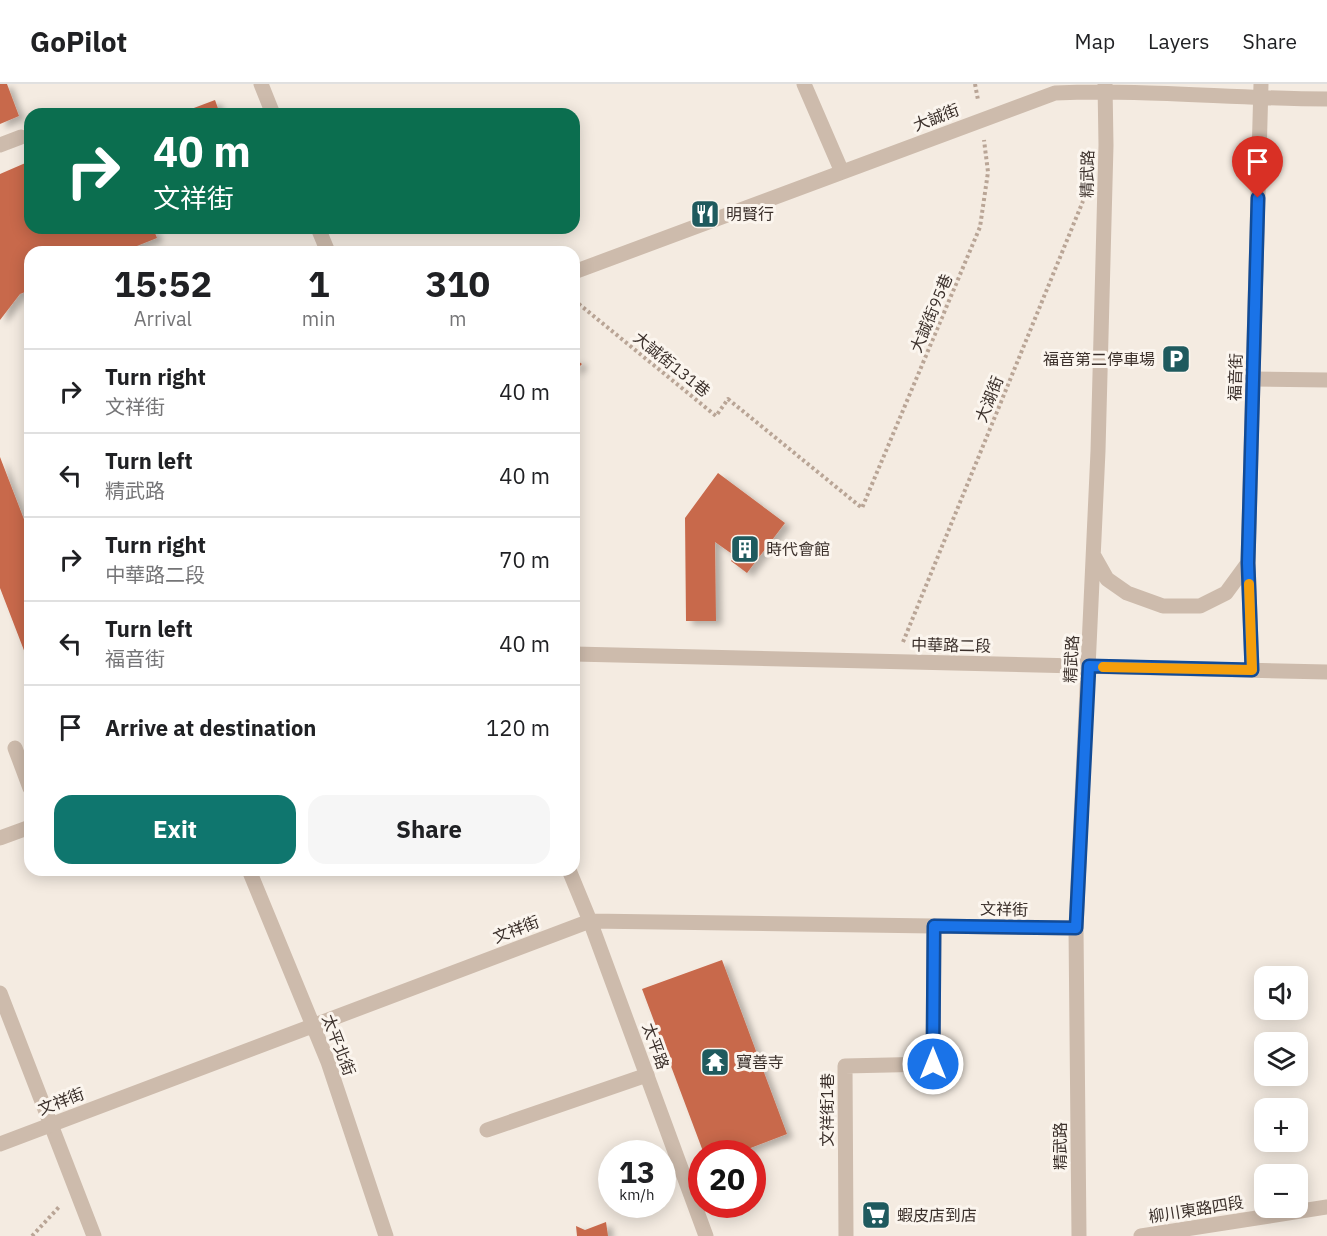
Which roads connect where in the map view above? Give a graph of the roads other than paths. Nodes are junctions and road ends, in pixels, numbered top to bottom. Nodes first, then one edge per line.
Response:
1 (261, 84) edge
2 (804, 84) edge
3 (1105, 87) edge
4 (1261, 92) edge
5 (1327, 99) edge
6 (271, 108) edge
7 (21, 137) dead end
8 (0, 145) edge
9 (842, 172) junction
10 (580, 270) edge
11 (1253, 379) junction
12 (1327, 380) edge
13 (1094, 556) junction
14 (1248, 563) junction
15 (580, 654) edge
16 (1089, 666) junction
17 (1252, 670) junction
18 (1327, 672) edge
19 (15, 748) dead end
20 (24, 772) edge
21 (24, 829) edge
22 (0, 838) edge
23 (251, 876) edge
24 (572, 876) edge
25 (590, 921) junction
26 (934, 926) junction
27 (1076, 928) junction
28 (0, 993) edge
29 (312, 1026) junction
30 (647, 1075) junction
31 (51, 1124) junction
32 (487, 1130) dead end
33 (0, 1144) edge
34 (1327, 1208) edge
35 (94, 1236) edge
36 (386, 1236) edge
37 (706, 1236) edge
38 (846, 1236) edge
39 (1079, 1236) edge
40 (1141, 1236) edge

1 - 6 street
2 - 9 street
3 - 4 street, 大誠街
3 - 9 street, 大誠街
3 - 13 street, 精武路
4 - 5 street, 大誠街
4 - 11 street, 福音街
7 - 8 street
9 - 10 street, 大誠街
11 - 12 street
11 - 14 street, 福音街
13 - 14 street
13 - 16 street, 精武路
14 - 17 street, 福音街
15 - 16 street, 中華路二段
16 - 17 street, 中華路二段
16 - 27 street, 精武路
17 - 18 street, 中華路二段
19 - 20 street
21 - 22 street
23 - 29 street, 太平北街
24 - 25 street, 太平路
25 - 26 street, 文祥街
25 - 29 street, 文祥街
25 - 30 street, 太平路
26 - 27 street, 文祥街
26 - 38 street, 文祥街1巷
27 - 39 street, 精武路
28 - 31 street
29 - 31 street, 文祥街
29 - 36 street, 太平北街
30 - 32 street
30 - 37 street, 太平路
31 - 33 street, 文祥街
31 - 35 street
34 - 40 street, 柳川東路四段

